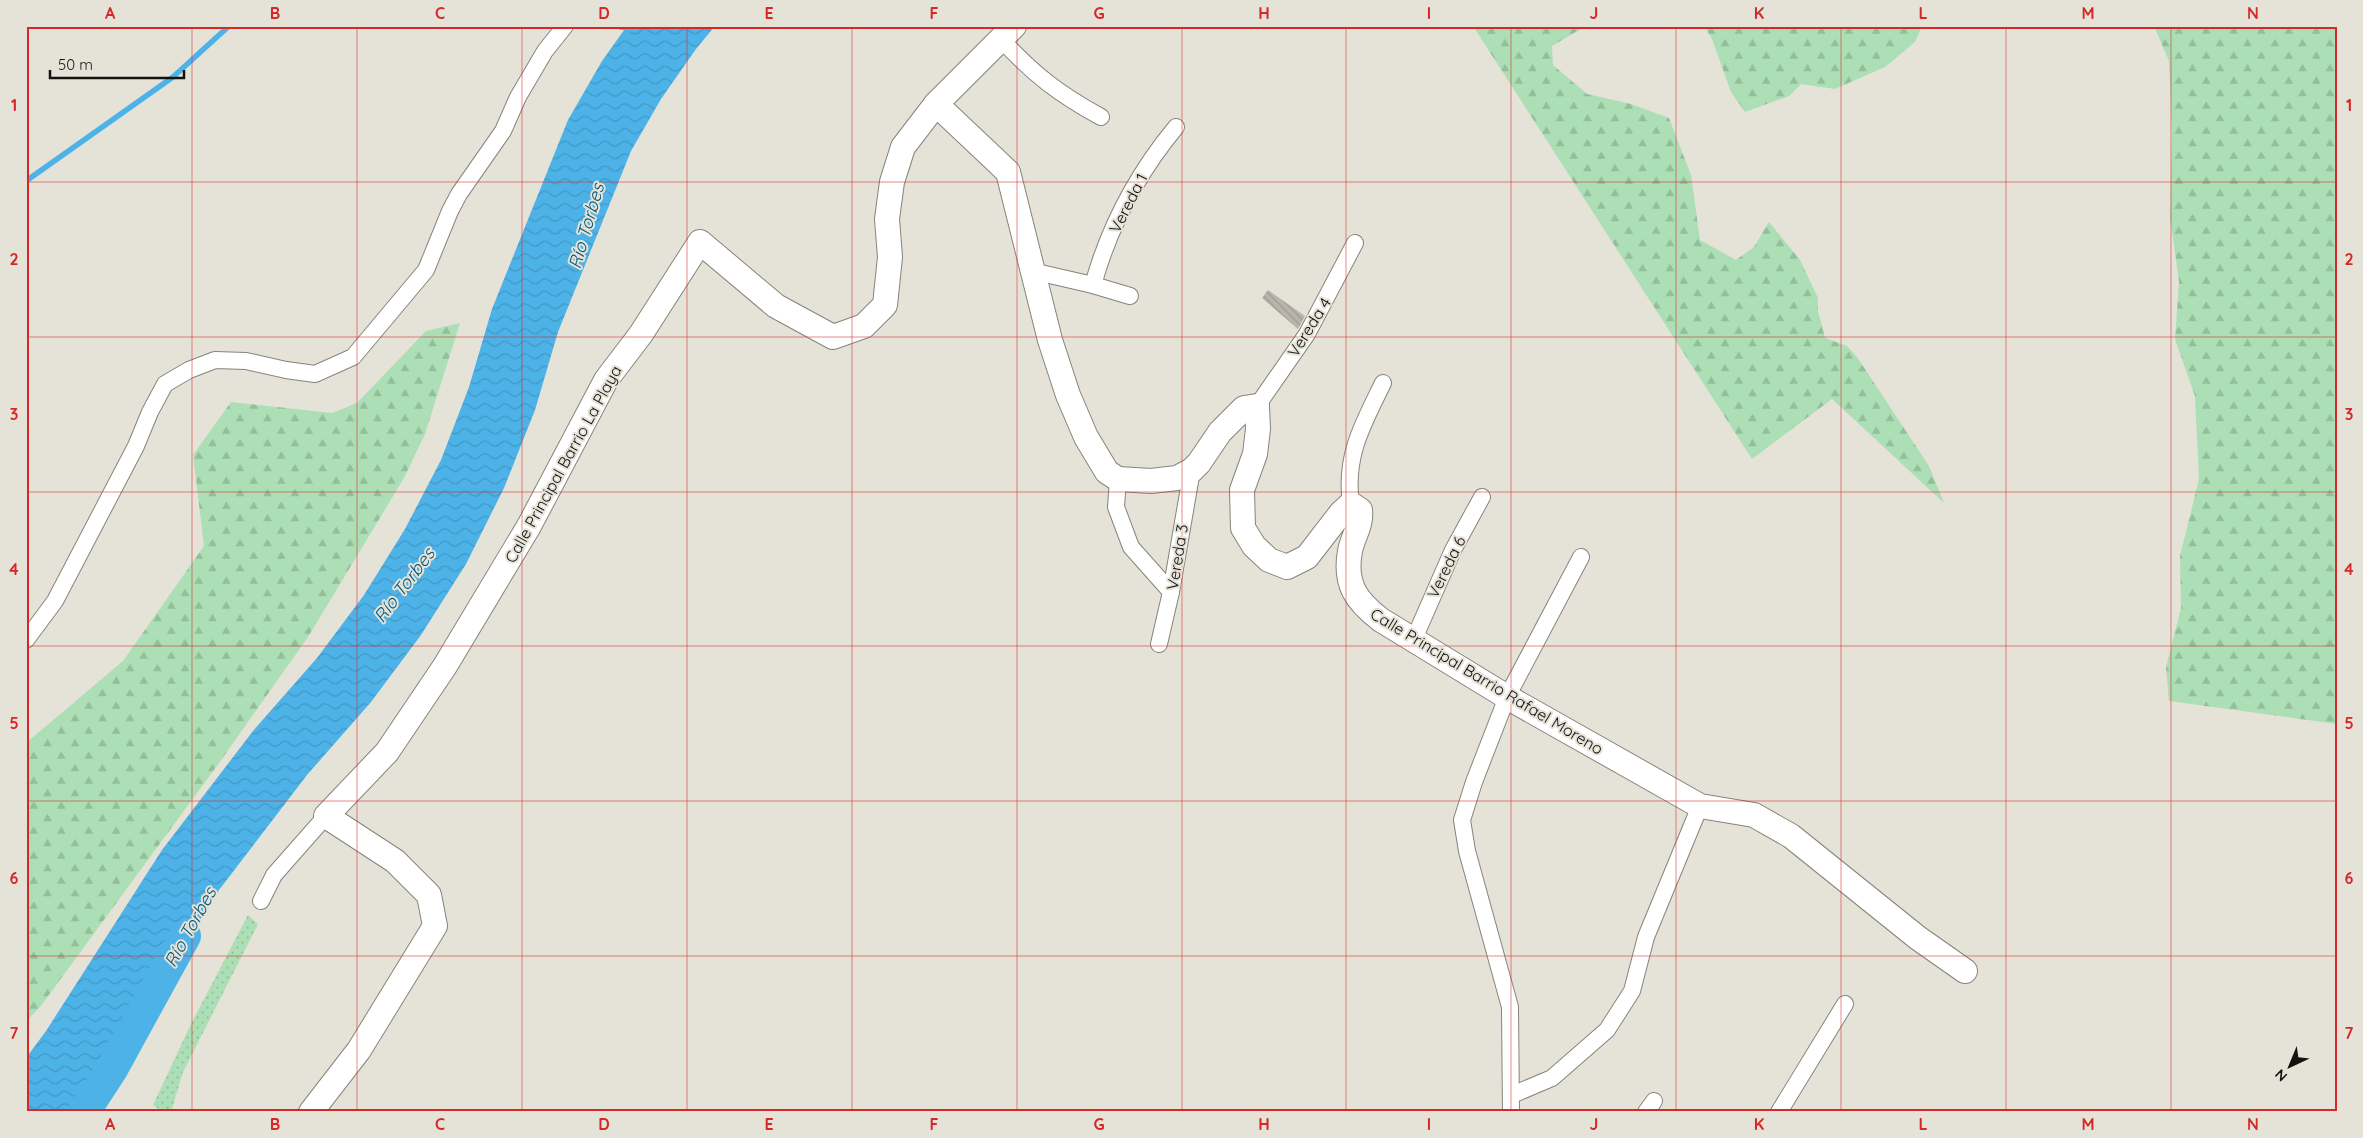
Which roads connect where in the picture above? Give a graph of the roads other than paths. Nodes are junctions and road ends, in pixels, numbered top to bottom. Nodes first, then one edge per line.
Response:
1 (565, 26) edge
2 (1007, 33) edge
3 (936, 104) junction
4 (1101, 117) dead end
5 (1176, 127) dead end
6 (1355, 243) dead end
7 (1032, 271) junction
8 (1094, 285) junction
9 (1130, 296) dead end
10 (1383, 383) dead end
11 (1257, 406) junction
12 (1192, 470) junction
13 (1118, 479) junction
14 (1482, 497) dead end
15 (1351, 504) junction
16 (1581, 557) dead end
17 (1171, 592) junction
18 (1414, 639) junction
19 (26, 640) edge
20 (1159, 644) dead end
21 (1507, 696) junction
22 (1700, 806) junction
23 (326, 816) junction
24 (261, 901) dead end
25 (1965, 971) dead end
26 (1845, 1004) dead end
27 (1512, 1095) junction
28 (311, 1112) edge
29 (1511, 1112) edge
30 (1779, 1112) edge

1 - 19 street
2 - 3 street, Calle Principal Barrio La Playa
2 - 4 street
3 - 7 street
3 - 23 street, Calle Principal Barrio La Playa
5 - 8 street, Vereda 1
6 - 11 street, Vereda 4
7 - 8 street
7 - 13 street
8 - 9 street
10 - 15 street
11 - 12 street
11 - 15 street
12 - 13 street
12 - 17 street, Vereda 3
13 - 17 street
14 - 18 street, Vereda 6
15 - 18 street, Calle Principal Barrio Rafael Moreno
16 - 21 street
17 - 20 street, Vereda 3
18 - 21 street, Calle Principal Barrio Rafael Moreno
21 - 22 street, Calle Principal Barrio Rafael Moreno
21 - 27 street
22 - 25 street, Calle Principal Barrio Rafael Moreno
22 - 27 street
23 - 24 street
23 - 28 street
26 - 30 street
27 - 29 street

